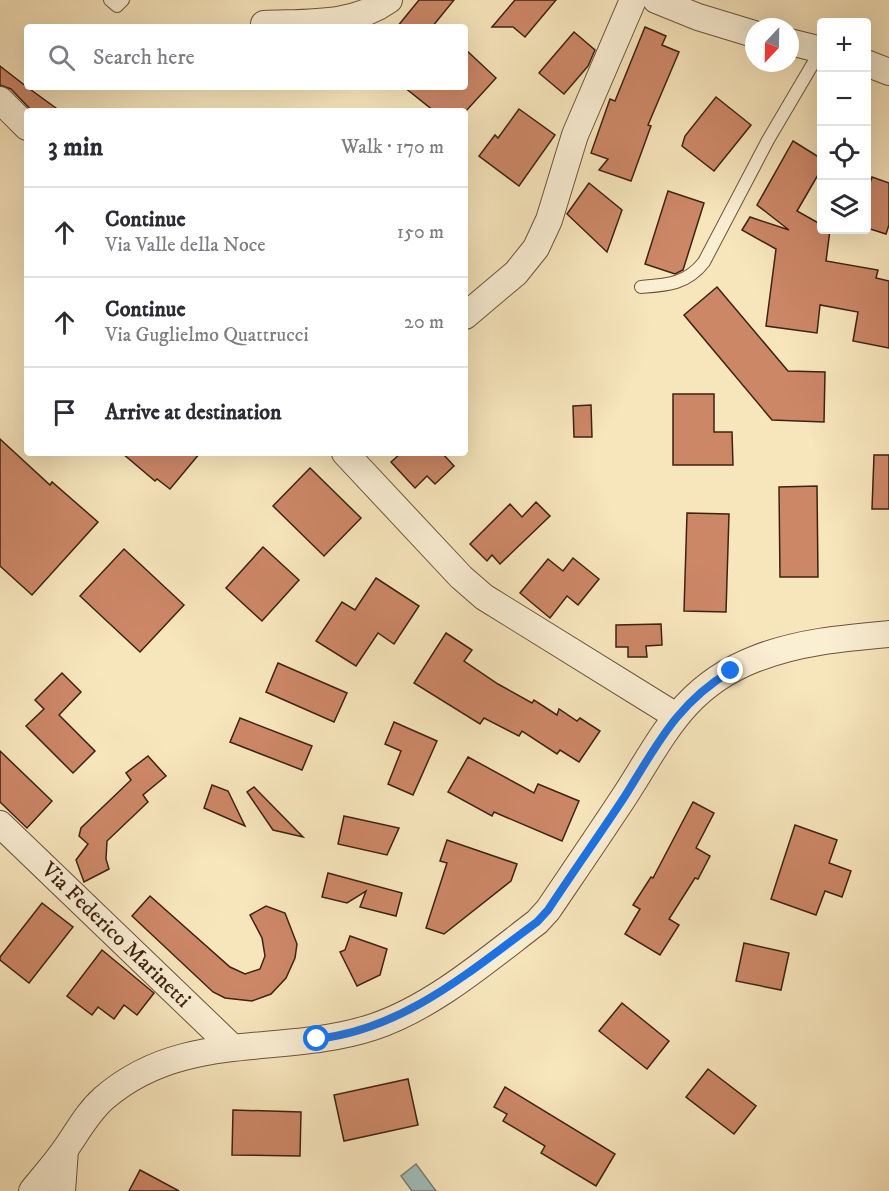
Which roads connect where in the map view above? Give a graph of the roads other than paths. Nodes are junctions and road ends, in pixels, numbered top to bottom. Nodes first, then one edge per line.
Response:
1 (110, 0) edge
2 (123, 0) edge
3 (389, 0) edge
4 (633, 0) edge
5 (656, 0) edge
6 (264, 24) dead end
7 (745, 31) edge
8 (799, 44) edge
9 (817, 49) edge
10 (817, 57) edge
11 (871, 65) edge
12 (889, 72) edge
13 (0, 100) edge
14 (24, 124) edge
15 (641, 287) dead end
16 (468, 313) edge
17 (348, 456) edge
18 (889, 634) edge
19 (676, 716) junction
20 (0, 824) edge
21 (232, 1047) junction
22 (65, 1150) junction
23 (32, 1191) edge
24 (62, 1191) edge

1 - 2 lane
3 - 6 street
4 - 16 street
5 - 7 street
8 - 9 street
10 - 15 lane
11 - 12 street
13 - 14 street
17 - 19 street
18 - 19 street
19 - 21 street
20 - 21 street, Via Federico Marinetti
21 - 22 street
22 - 23 street
22 - 24 street

